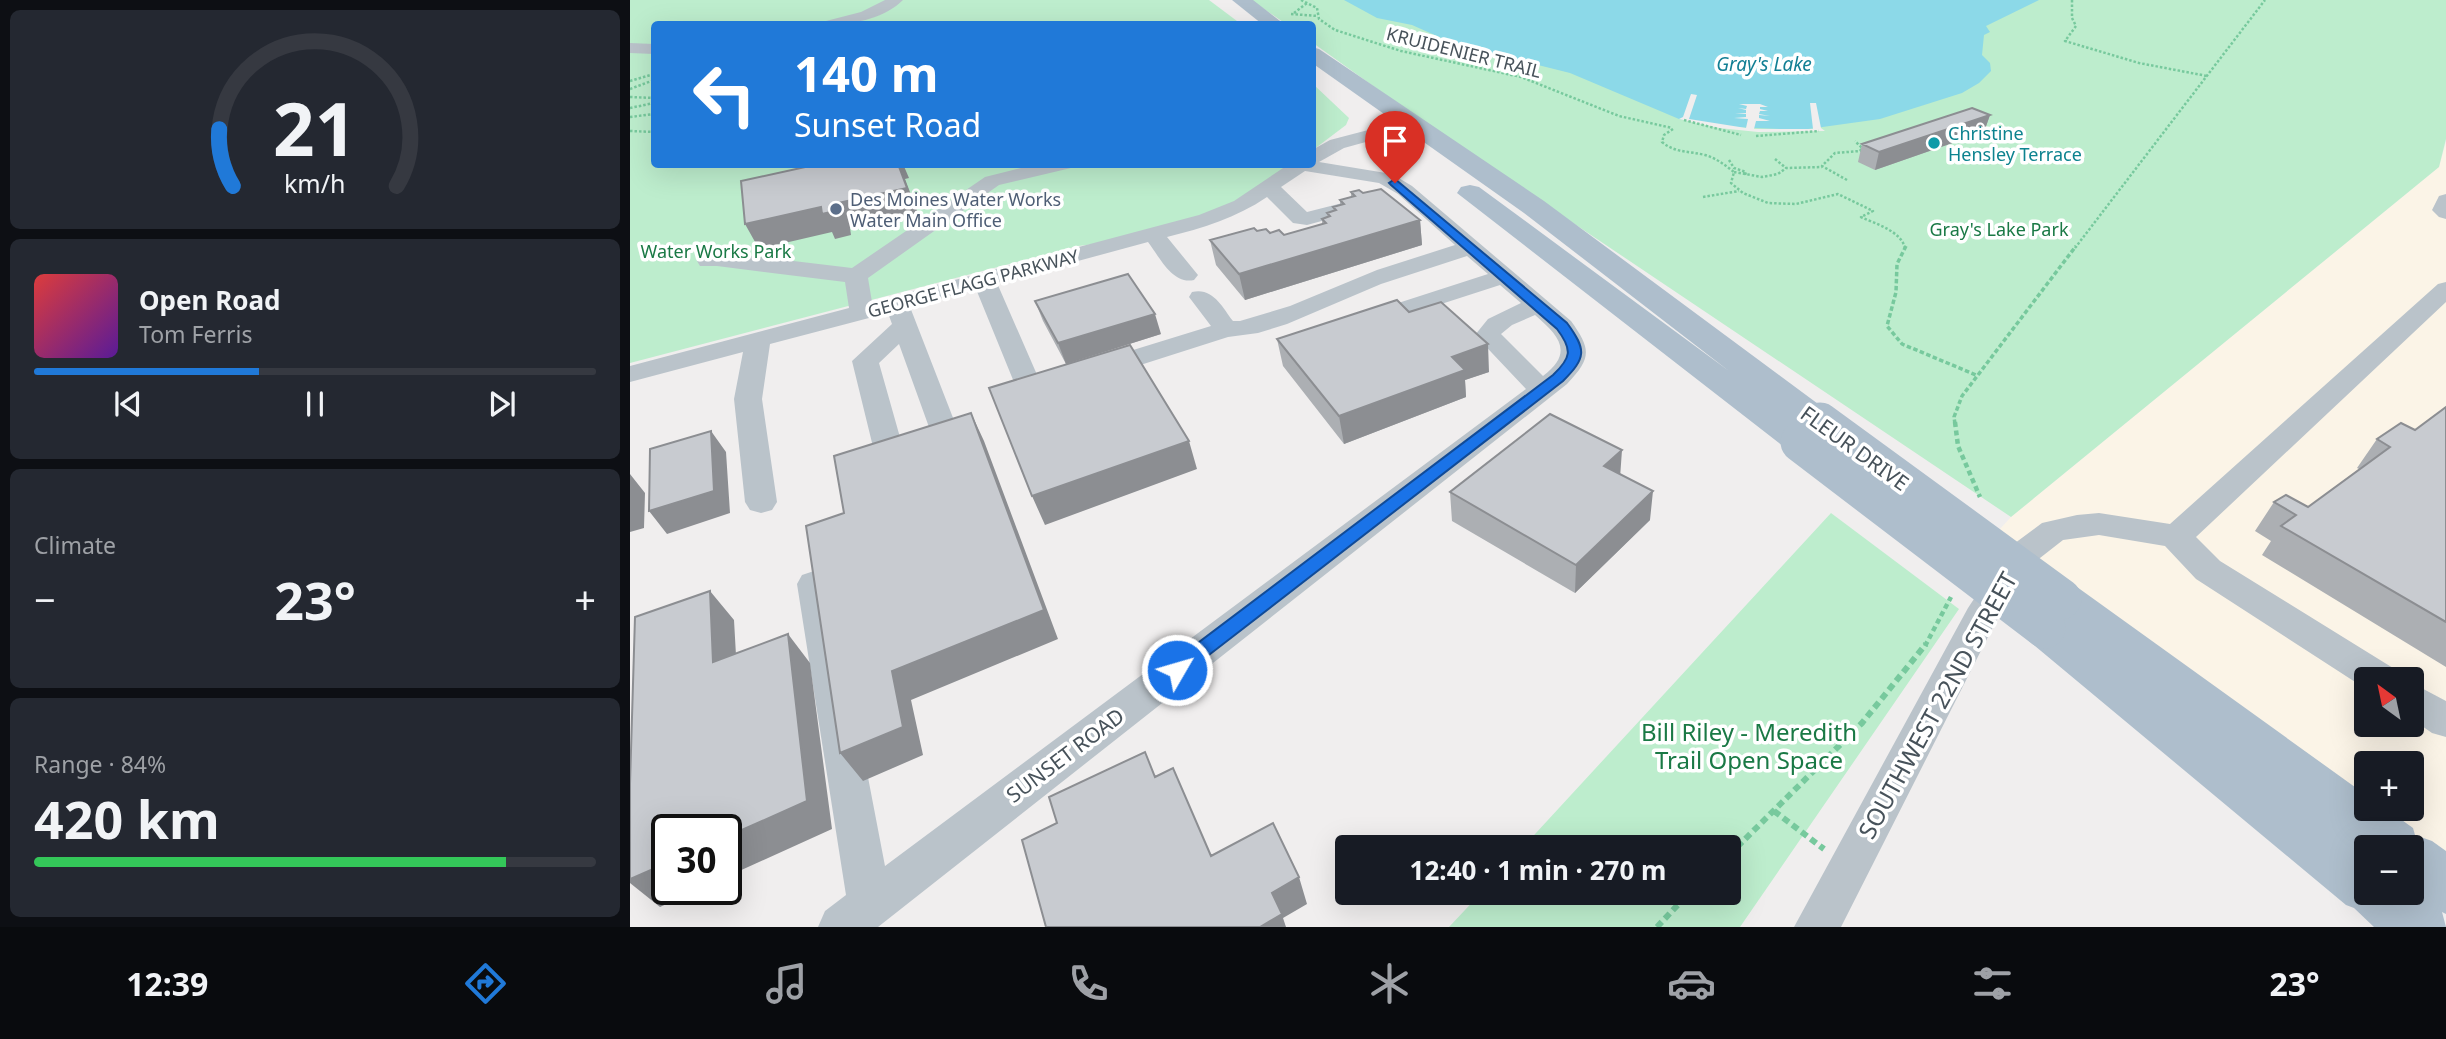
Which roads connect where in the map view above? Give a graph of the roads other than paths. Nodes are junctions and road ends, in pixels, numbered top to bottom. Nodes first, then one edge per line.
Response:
1 (896, 0) edge
2 (1219, 0) edge
3 (1241, 0) edge
4 (1277, 20) edge
5 (843, 21) edge
6 (1246, 21) edge
7 (630, 48) edge
8 (651, 49) edge
9 (1316, 56) edge
10 (1316, 74) edge
11 (1401, 126) junction
12 (1316, 156) edge
13 (1316, 167) edge
14 (1047, 168) edge
15 (1298, 168) edge
16 (1269, 187) junction
17 (1408, 192) junction
18 (2446, 200) edge
19 (2446, 213) edge
20 (1154, 235) junction
21 (1471, 247) junction
22 (708, 261) dead end
23 (1186, 275) dead end
24 (856, 276) junction
25 (1504, 276) junction
26 (984, 280) junction
27 (2446, 289) edge
28 (1201, 297) dead end
29 (1538, 305) junction
30 (862, 313) junction
31 (901, 314) junction
32 (1226, 329) junction
33 (1345, 329) edge
34 (758, 340) junction
35 (630, 374) edge
36 (1542, 390) junction
37 (948, 441) edge
38 (890, 455) edge
39 (761, 502) dead end
40 (2176, 537) junction
41 (814, 584) edge
42 (2053, 614) junction
43 (2361, 667) edge
44 (2424, 707) edge
45 (2446, 721) edge
46 (2375, 835) edge
47 (2424, 869) edge
48 (2354, 875) edge
49 (2446, 886) edge
50 (2392, 905) edge
51 (855, 916) edge
52 (1817, 927) edge
53 (2419, 927) edge

1 - 5 street
2 - 6 main road
3 - 4 main road
7 - 8 street
9 - 11 main road, FLEUR DRIVE
10 - 11 main road, FLEUR DRIVE
11 - 12 street
11 - 42 main road, FLEUR DRIVE, bridge
13 - 17 street, SUNSET ROAD
14 - 24 street
15 - 16 street, GEORGE FLAGG PARKWAY
16 - 17 street
16 - 20 street, GEORGE FLAGG PARKWAY
17 - 21 street, SUNSET ROAD
18 - 19 street
20 - 23 street
20 - 26 street, GEORGE FLAGG PARKWAY
21 - 25 street, SUNSET ROAD
21 - 32 street
22 - 24 street
24 - 30 street
25 - 29 street, SUNSET ROAD
25 - 33 street
26 - 31 street, GEORGE FLAGG PARKWAY
26 - 32 street
27 - 40 street
28 - 32 street
29 - 36 street, SUNSET ROAD
29 - 36 street
30 - 31 street, GEORGE FLAGG PARKWAY
30 - 34 street, GEORGE FLAGG PARKWAY
31 - 37 street
31 - 38 street
34 - 35 street, GEORGE FLAGG PARKWAY
34 - 39 street
36 - 51 street, SUNSET ROAD
40 - 43 street
40 - 52 street, SOUTHWEST 22ND STREET
41 - 51 street
42 - 46 main road, FLEUR DRIVE
42 - 48 main road, FLEUR DRIVE
44 - 45 street
47 - 49 main road
50 - 53 main road

